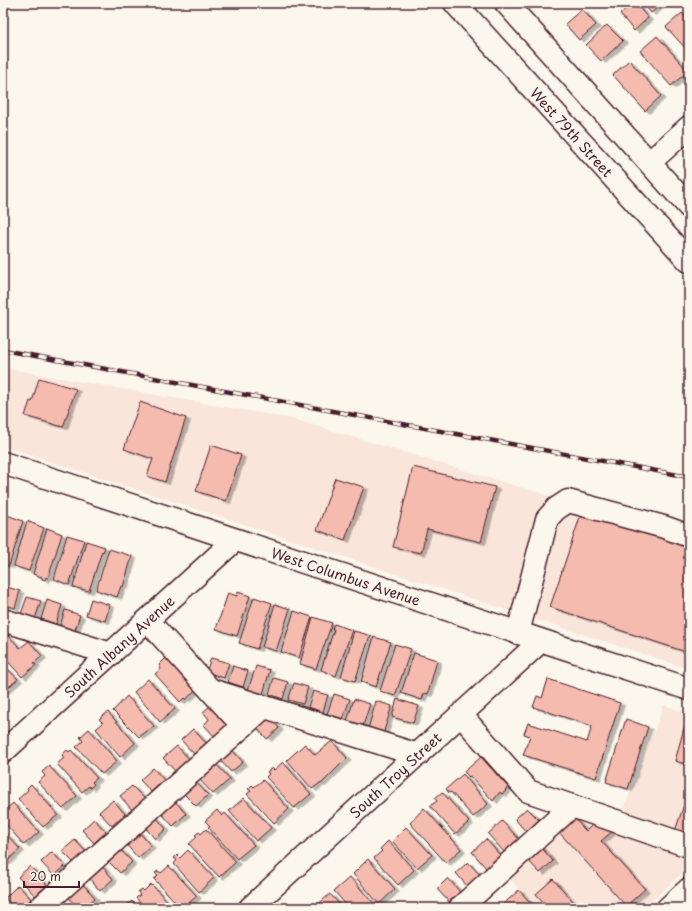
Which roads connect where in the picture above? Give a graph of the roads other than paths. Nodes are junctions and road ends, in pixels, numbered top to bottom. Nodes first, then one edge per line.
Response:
1 (455, 3) edge
2 (506, 3) edge
3 (689, 127) edge
4 (650, 162) junction
5 (689, 207) edge
6 (689, 261) edge
7 (3, 463) edge
8 (689, 536) edge
9 (235, 540) junction
10 (3, 620) edge
11 (148, 621) junction
12 (518, 633) junction
13 (541, 641) junction
14 (111, 654) junction
15 (689, 689) edge
16 (211, 690) junction
17 (264, 707) junction
18 (461, 715) junction
19 (242, 726) junction
20 (3, 752) edge
21 (418, 754) junction
22 (572, 806) junction
23 (689, 846) edge
24 (689, 889) edge
25 (40, 908) edge
26 (250, 908) edge
27 (460, 908) edge
28 (668, 908) edge

1 - 6 main road, West 79th Street
2 - 4 main road
3 - 4 main road
4 - 5 main road
7 - 9 main road, West Columbus Avenue
8 - 12 main road
9 - 11 main road, South Albany Avenue
9 - 12 main road, West Columbus Avenue
10 - 14 main road
11 - 14 main road, South Albany Avenue
11 - 16 main road
12 - 13 main road, West Columbus Avenue
13 - 15 main road, West Columbus Avenue
13 - 18 main road, South Troy Street
14 - 20 main road, South Albany Avenue
16 - 17 main road
16 - 19 main road
17 - 19 main road
17 - 21 main road
18 - 21 main road, South Troy Street
18 - 22 main road
19 - 25 main road
21 - 26 main road, South Troy Street
22 - 23 main road
22 - 27 main road
24 - 28 main road

